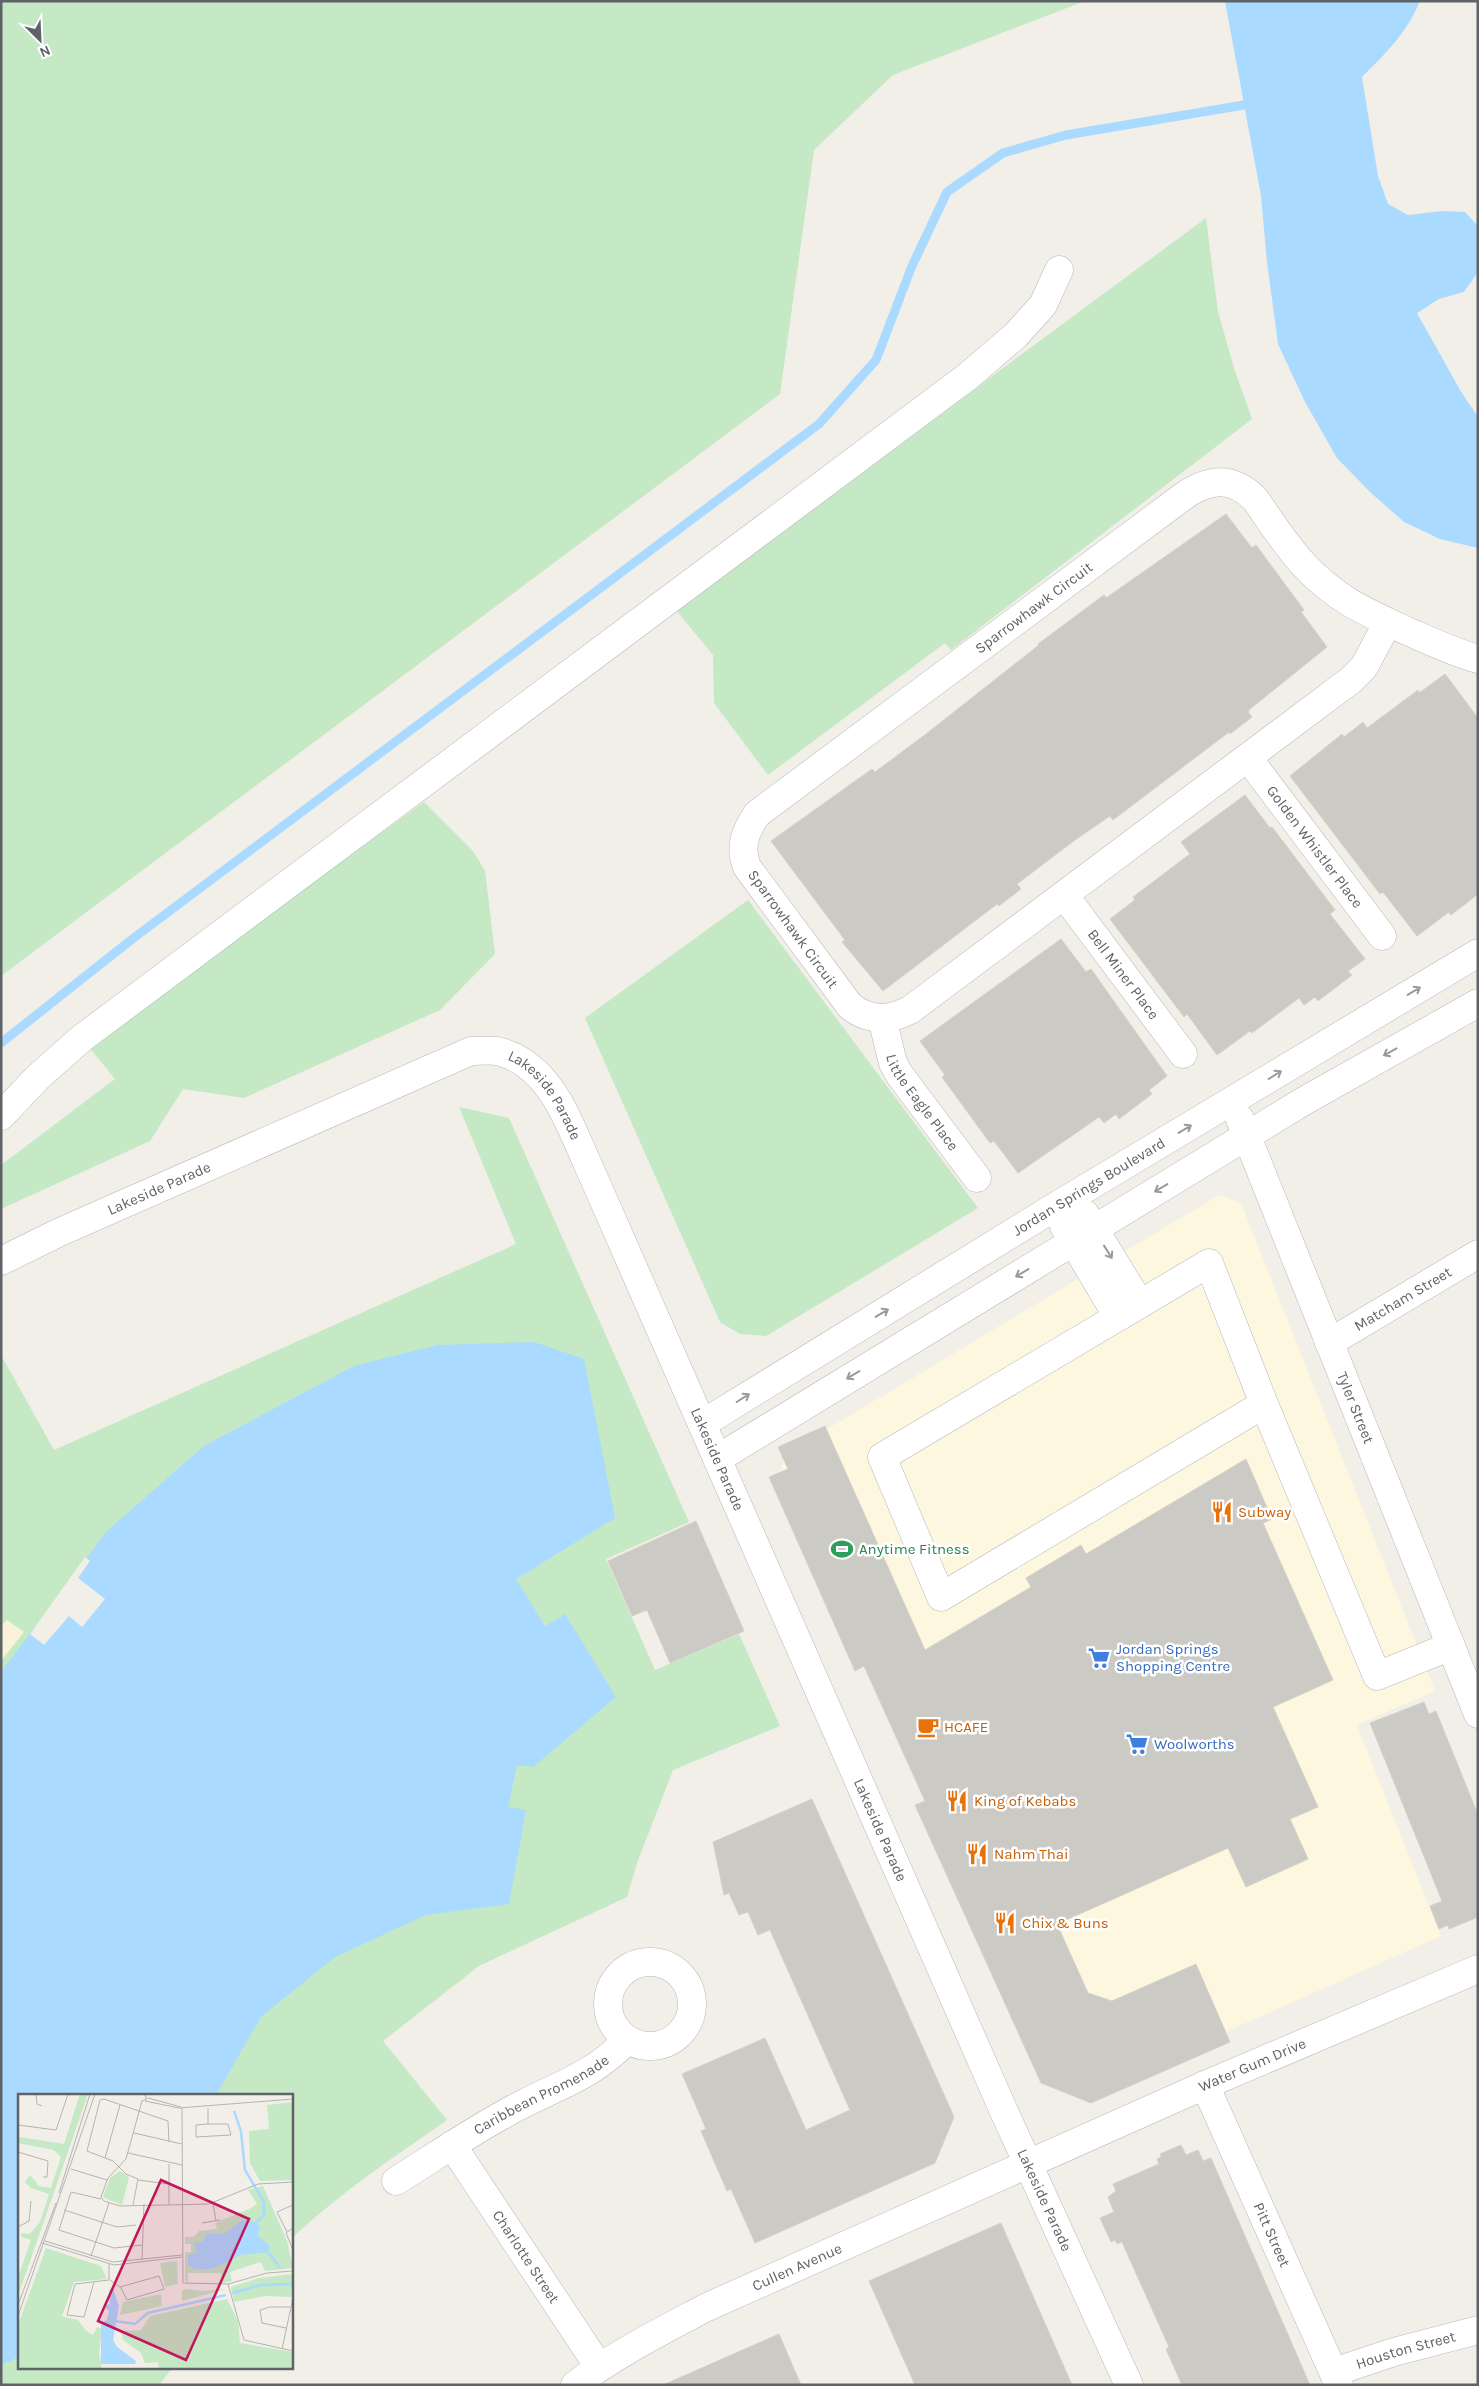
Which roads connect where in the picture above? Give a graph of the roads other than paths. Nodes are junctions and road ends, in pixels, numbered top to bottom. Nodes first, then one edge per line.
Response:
1 (1059, 270) dead end
2 (1388, 622) junction
3 (1478, 659) edge
4 (1248, 758) junction
5 (1064, 895) junction
6 (1382, 936) dead end
7 (1478, 953) edge
8 (1478, 1003) edge
9 (882, 1018) junction
10 (1182, 1054) dead end
11 (1233, 1101) junction
12 (1, 1116) edge
13 (1247, 1136) junction
14 (977, 1178) dead end
15 (1064, 1202) junction
16 (1084, 1235) junction
17 (1478, 1254) edge
18 (1, 1261) edge
19 (1129, 1311) junction
20 (1329, 1343) junction
21 (1264, 1404) junction
22 (702, 1424) junction
23 (717, 1459) junction
24 (1451, 1646) junction
25 (1478, 1714) edge
26 (1478, 1969) edge
27 (627, 2040) dead end
28 (1205, 2085) junction
29 (452, 2146) junction
30 (1029, 2164) junction
31 (396, 2181) dead end
32 (1478, 2330) edge
33 (599, 2367) junction
34 (1336, 2378) edge
35 (575, 2385) edge
36 (1129, 2385) edge

1 - 12 street
2 - 3 street, Sparrowhawk Circuit
2 - 4 street
2 - 9 street, Sparrowhawk Circuit
4 - 5 street
4 - 6 street, Golden Whistler Place
5 - 9 street
5 - 10 street, Bell Miner Place
11 -> 7 street, Jordan Springs Boulevard
8 -> 13 street
9 - 14 street, Little Eagle Place
11 - 13 street, Tyler Street
15 -> 11 street, Jordan Springs Boulevard
13 -> 16 street
13 - 20 street, Tyler Street
15 - 16 street
22 -> 15 street, Jordan Springs Boulevard
16 - 19 street
16 -> 23 street
17 - 20 street, Matcham Street
18 - 22 street, Lakeside Parade
19 - 21 street
19 - 21 street
20 - 24 street, Tyler Street
21 - 24 street
22 - 23 street, Lakeside Parade
23 - 30 street, Lakeside Parade
24 - 25 street, Tyler Street
26 - 28 street, Water Gum Drive
27 - 29 street, Caribbean Promenade
28 - 30 street, Water Gum Drive
28 - 34 street, Pitt Street
29 - 31 street, Caribbean Promenade
29 - 33 street, Charlotte Street
30 - 33 street, Cullen Avenue
30 - 36 street, Lakeside Parade
32 - 34 street, Houston Street
33 - 35 street, Cullen Avenue

